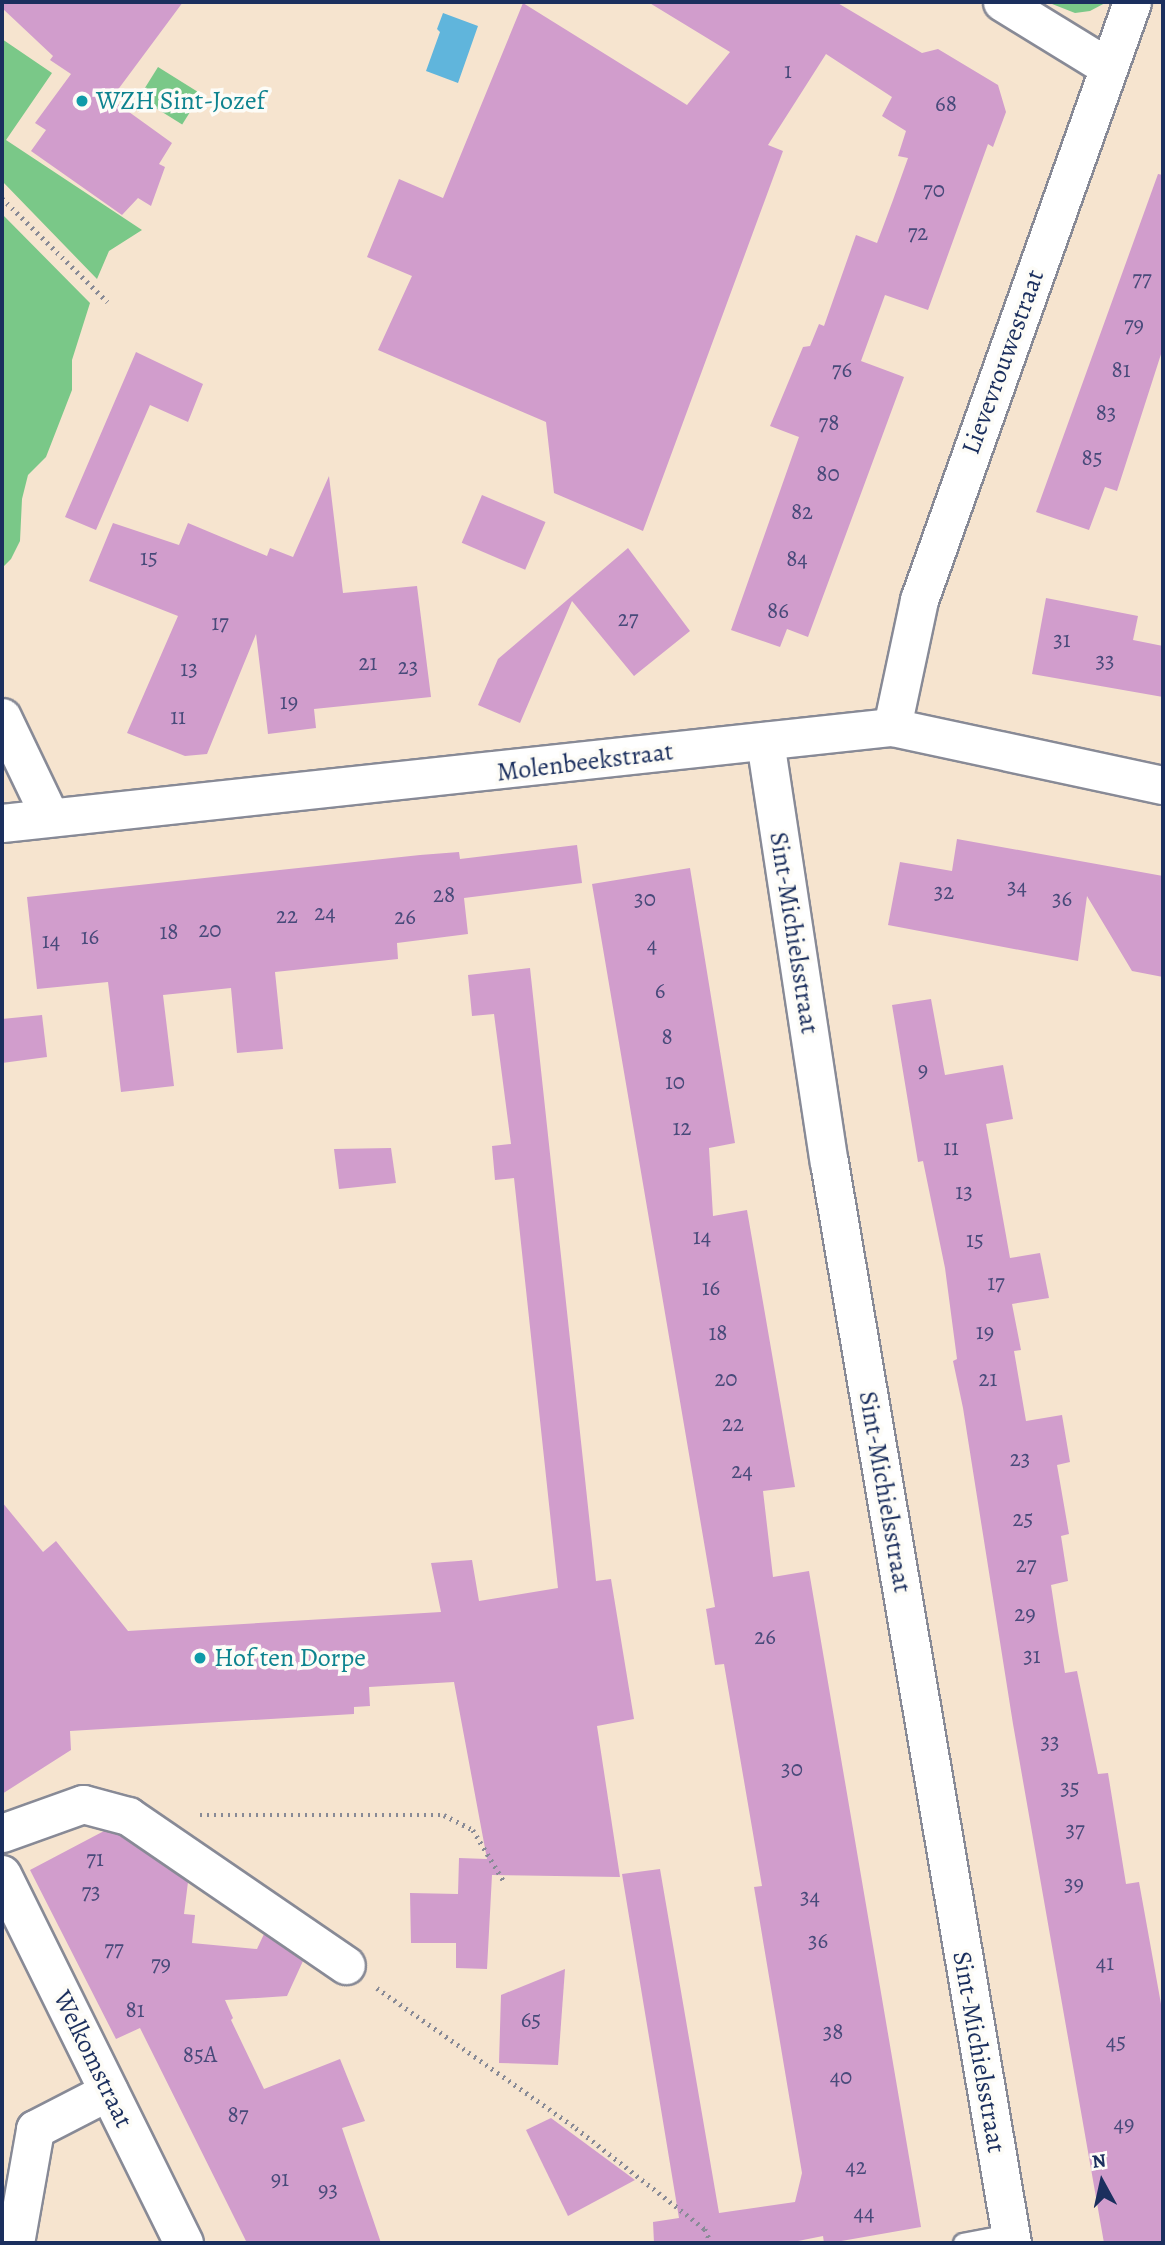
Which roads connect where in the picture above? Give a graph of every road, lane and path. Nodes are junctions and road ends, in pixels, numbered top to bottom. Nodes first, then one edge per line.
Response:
1 (1002, 2) edge
2 (1132, 2) edge
3 (1108, 67) junction
4 (2, 198) edge
5 (108, 302) dead end
6 (2, 717) edge
7 (892, 727) junction
8 (765, 741) junction
9 (1163, 785) edge
10 (50, 817) junction
11 (2, 823) edge
12 (197, 1815) dead end
13 (2, 1833) edge
14 (2, 1875) edge
15 (505, 1883) dead end
16 (346, 1965) joint
17 (109, 2091) junction
18 (1011, 2239) edge
19 (15, 2243) edge
20 (184, 2243) edge
21 (711, 2243) edge
22 (963, 2243) edge

1 - 3 street
2 - 3 street, Lievevrouwestraat
3 - 7 street, Lievevrouwestraat
4 - 5 path
6 - 10 street
7 - 8 street, Molenbeekstraat
7 - 9 street, Molenbeekstraat
8 - 10 street, Molenbeekstraat
8 - 18 street, Sint-Michielsstraat
10 - 11 street, Molenbeekstraat
12 - 15 path
13 - 16 street
14 - 17 street, Welkomstraat
16 - 21 path
17 - 19 street
17 - 20 street, Welkomstraat
18 - 22 lane

